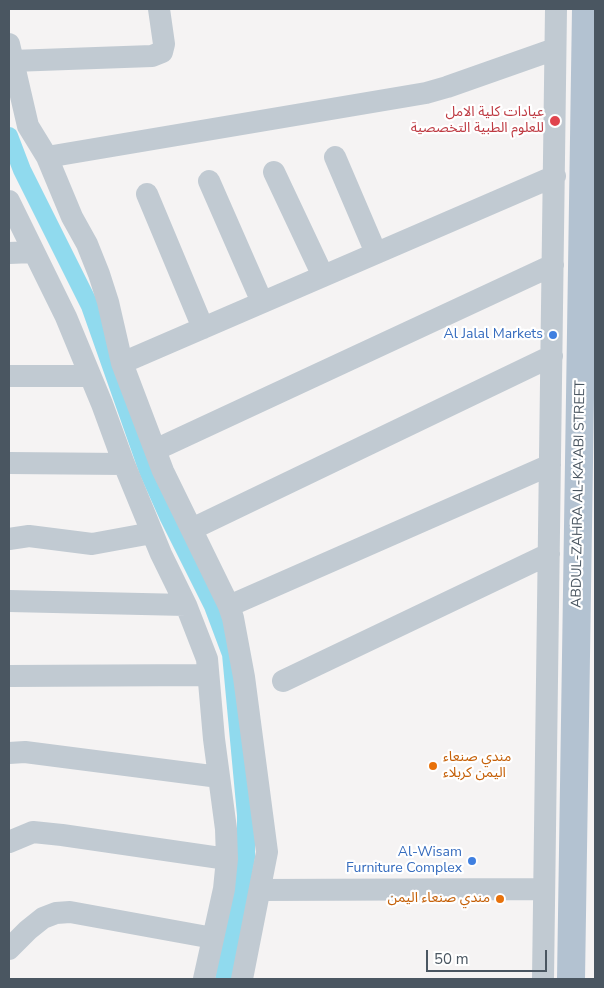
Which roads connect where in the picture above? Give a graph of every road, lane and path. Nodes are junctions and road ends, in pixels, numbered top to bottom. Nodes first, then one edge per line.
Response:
1 (159, 9) edge
2 (556, 9) edge
3 (586, 9) edge
4 (555, 49) junction
5 (11, 52) edge
6 (46, 157) junction
7 (334, 157) dead end
8 (274, 172) dead end
9 (555, 176) junction
10 (209, 181) dead end
11 (147, 194) dead end
12 (9, 200) edge
13 (9, 252) edge
14 (34, 252) junction
15 (376, 253) junction
16 (553, 265) junction
17 (323, 276) junction
18 (262, 302) junction
19 (203, 328) junction
20 (552, 356) junction
21 (122, 363) junction
22 (9, 376) edge
23 (90, 376) junction
24 (155, 450) junction
25 (9, 463) edge
26 (124, 464) junction
27 (550, 465) junction
28 (192, 529) junction
29 (152, 533) junction
30 (9, 539) edge
31 (549, 554) junction
32 (9, 601) edge
33 (186, 605) junction
34 (229, 606) junction
35 (208, 675) junction
36 (9, 676) edge
37 (283, 680) dead end
38 (9, 753) edge
39 (219, 777) junction
40 (9, 842) edge
41 (227, 859) junction
42 (543, 889) junction
43 (260, 890) junction
44 (213, 938) junction
45 (9, 949) edge
46 (204, 979) edge
47 (242, 979) edge
48 (543, 979) edge
49 (571, 979) edge

1 - 5 street
2 - 4 street
3 - 49 main road, ABDUL-ZAHRA AL-KA'ABI STREET
4 - 6 street
4 - 9 street
5 - 6 street
6 - 21 street
7 - 15 street
8 - 17 street
9 - 15 street
9 - 16 street
10 - 18 street
11 - 19 street
12 - 14 street
13 - 14 street
14 - 23 street
15 - 17 street
16 - 20 street
16 - 24 street
17 - 18 street
18 - 19 street
19 - 21 street
20 - 27 street
20 - 28 street
21 - 24 street
22 - 23 street
23 - 26 street
24 - 28 street
25 - 26 street
26 - 29 street
27 - 31 street
27 - 34 street
28 - 34 street
29 - 30 street
29 - 33 street
31 - 37 street
31 - 42 street
32 - 33 street
33 - 35 street
34 - 43 street
35 - 36 street
35 - 39 street
38 - 39 street
39 - 41 street
40 - 41 street
41 - 44 street
42 - 43 street
42 - 48 street
43 - 47 street
44 - 45 street
44 - 46 street

